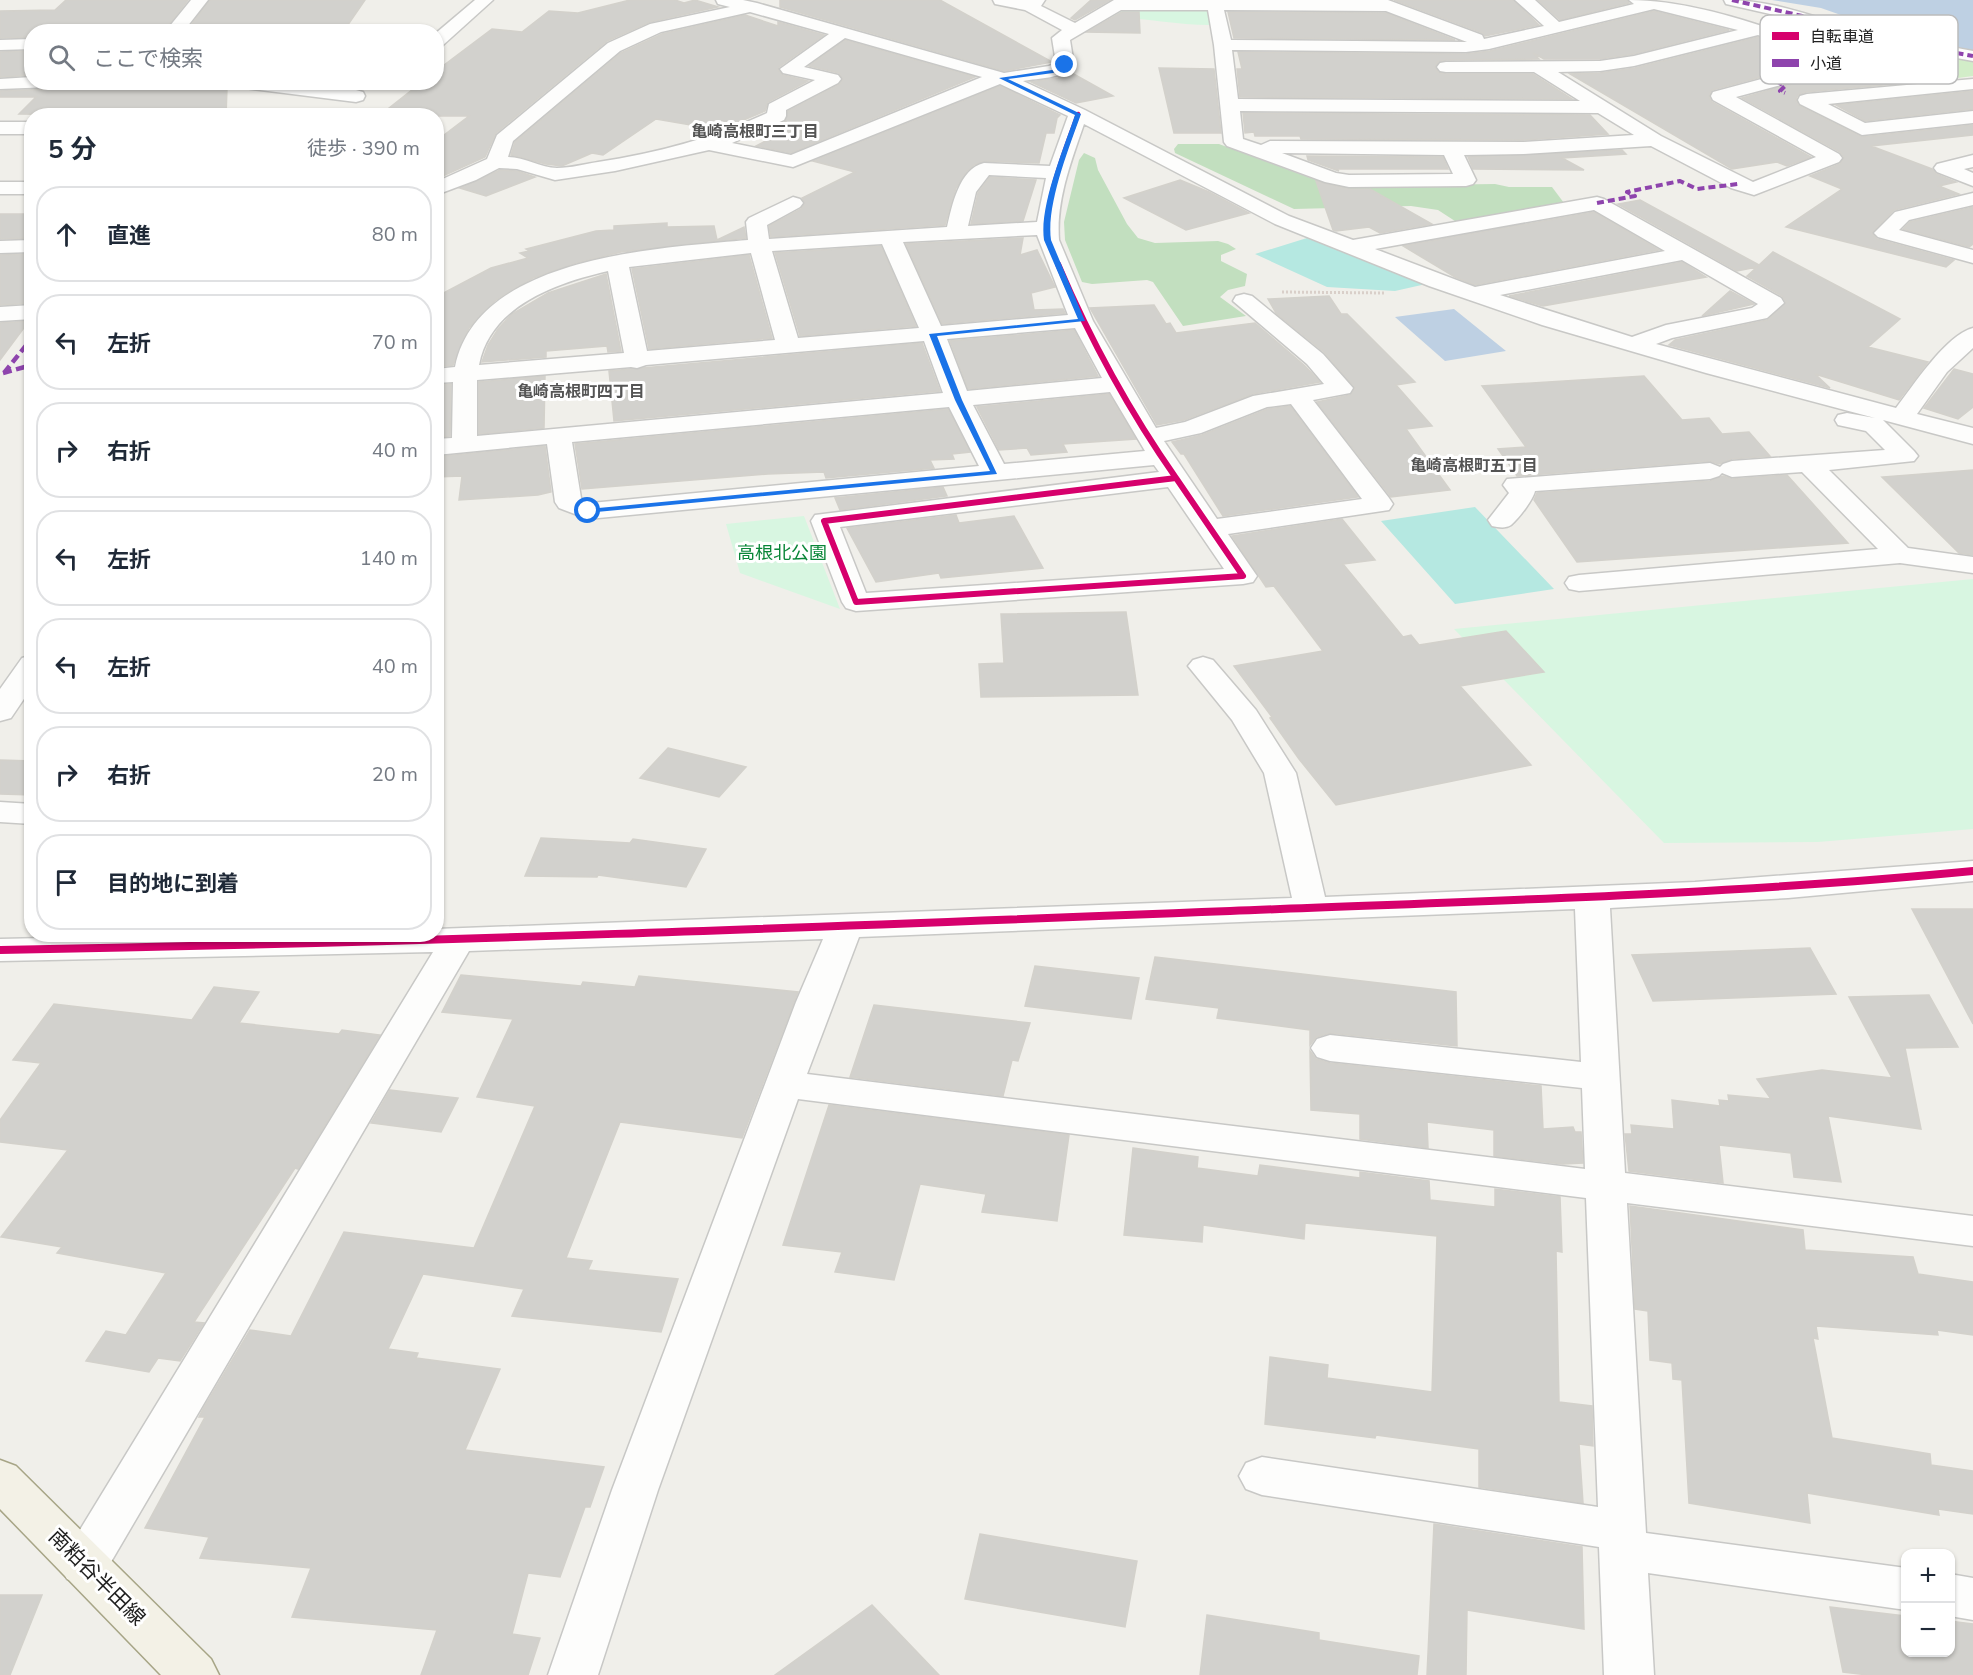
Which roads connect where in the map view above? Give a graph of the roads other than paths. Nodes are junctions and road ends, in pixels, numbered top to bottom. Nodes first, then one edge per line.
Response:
1 (200, 0) edge
2 (485, 0) edge
3 (724, 0) edge
4 (1001, 0) edge
5 (1512, 0) edge
6 (1732, 0) edge
7 (1122, 2) edge
8 (1644, 2) edge
9 (1034, 3) edge
10 (1379, 3) edge
11 (1528, 3) edge
12 (794, 5) dead end
13 (1215, 5) junction
14 (751, 8) junction
15 (775, 14) junction
16 (1798, 15) edge
17 (180, 24) edge
18 (1556, 28) junction
19 (1074, 29) junction
20 (1759, 30) joint
21 (843, 32) junction
22 (444, 35) edge
23 (24, 44) edge
24 (1489, 44) junction
25 (0, 45) edge
26 (1223, 45) junction
27 (1958, 53) edge
28 (1973, 56) edge
29 (1430, 67) dead end
30 (1538, 68) junction
31 (1002, 78) junction
32 (24, 84) edge
33 (1765, 84) edge
34 (1973, 84) edge
35 (2, 86) edge
36 (349, 90) edge
37 (1230, 105) junction
38 (336, 108) edge
39 (1602, 108) junction
40 (1078, 114) junction
41 (1973, 117) edge
42 (0, 128) edge
43 (24, 128) edge
44 (1654, 140) junction
45 (708, 144) junction
46 (1248, 147) junction
47 (1452, 149) junction
48 (1973, 161) edge
49 (496, 162) junction
50 (1058, 172) junction
51 (1973, 180) edge
52 (444, 186) edge
53 (0, 188) edge
54 (24, 188) edge
55 (1973, 199) edge
56 (793, 202) dead end
57 (1046, 228) junction
58 (956, 233) junction
59 (890, 237) junction
60 (24, 246) edge
61 (759, 246) junction
62 (0, 247) edge
63 (1352, 247) junction
64 (1686, 253) junction
65 (1973, 257) edge
66 (617, 263) junction
67 (1475, 294) junction
68 (1244, 301) road end
69 (24, 312) edge
70 (0, 314) edge
71 (1082, 321) junction
72 (933, 334) junction
73 (1973, 335) edge
74 (1634, 344) junction
75 (789, 347) junction
76 (637, 361) junction
77 (465, 374) junction
78 (444, 375) edge
79 (1117, 384) junction
80 (1297, 394) junction
81 (1736, 396) dead end
82 (958, 400) junction
83 (1902, 418) junction
84 (558, 436) junction
85 (1973, 436) edge
86 (465, 444) junction
87 (444, 446) edge
88 (1155, 447) junction
89 (1808, 464) junction
90 (995, 472) junction
91 (1177, 478) junction
92 (1501, 520) dead end
93 (1212, 528) junction
94 (1900, 555) junction
95 (1973, 565) edge
96 (1579, 583) dead end
97 (1203, 666) dead end
98 (24, 676) edge
99 (0, 712) edge
100 (0, 812) edge
101 (24, 814) edge
102 (1973, 871) edge
103 (1592, 899) junction
104 (1311, 908) junction
105 (845, 928) junction
106 (457, 940) junction
107 (444, 941) edge
108 (407, 942) edge
109 (0, 950) edge
110 (1330, 1048) dead end
111 (1600, 1077) junction
112 (784, 1084) junction
113 (1606, 1185) junction
114 (1973, 1231) edge
115 (1262, 1476) dead end
116 (0, 1479) edge
117 (1624, 1540) junction
118 (84, 1565) junction
119 (1901, 1588) edge
120 (1955, 1596) edge
121 (1973, 1599) edge
122 (194, 1675) edge
123 (573, 1675) edge
124 (1629, 1675) edge

1 - 17 street
2 - 22 street
3 - 14 street
4 - 9 street
5 - 11 street
6 - 16 street
7 - 13 street
7 - 19 street
8 - 18 street
8 - 20 street
9 - 19 street
10 - 13 street
10 - 24 street
11 - 18 street
12 - 15 street
13 - 26 street
14 - 15 street
14 - 49 street
15 - 21 street
18 - 24 street
19 - 31 street
20 - 30 street
21 - 31 street
21 - 45 street
23 - 25 street
24 - 26 street
26 - 37 street
27 - 28 street
29 - 30 street
30 - 39 street
31 - 40 street
31 - 45 street
32 - 35 street
33 - 44 street
34 - 41 street
36 - 38 street
37 - 39 street
37 - 46 street
39 - 44 street
40 - 50 street
40 - 63 street
42 - 43 street
44 - 47 street
45 - 49 street
46 - 47 street
46 - 47 street
48 - 51 street
49 - 52 street
50 - 57 street
50 - 58 street
53 - 54 street
55 - 65 street
56 - 61 street
57 - 58 street
57 - 71 street
58 - 59 street
59 - 61 street
59 - 72 street
60 - 62 street
61 - 66 street
61 - 75 street
63 - 64 street
63 - 67 street
64 - 67 street
64 - 74 street
66 - 76 street
66 - 77 street
67 - 74 street
68 - 80 street
69 - 70 street
71 - 72 street
71 - 79 street
72 - 75 street
72 - 82 street
73 - 83 street
74 - 83 street
75 - 76 street
76 - 77 street
77 - 78 street
77 - 86 street
79 - 82 street
79 - 88 street
80 - 88 street
80 - 93 street
81 - 89 street
82 - 84 street
82 - 90 street
83 - 85 street
84 - 86 street
84 - 90 street
86 - 87 street
88 - 90 street
88 - 91 street
89 - 92 street
89 - 94 street
91 - 93 street
91 - 93 street
94 - 95 street
94 - 96 street
97 - 104 street
98 - 99 street
100 - 101 street
102 - 103 street
103 - 104 street
103 - 111 street
104 - 105 street
105 - 106 street
105 - 112 street
106 - 107 street
106 - 118 street
108 - 109 street
110 - 111 street
111 - 113 street
112 - 113 street
112 - 123 street
113 - 114 street
113 - 117 street
115 - 117 street
116 - 118 main road, 南粕谷半田線
117 - 119 street
117 - 124 street
118 - 122 main road, 南粕谷半田線
120 - 121 street

